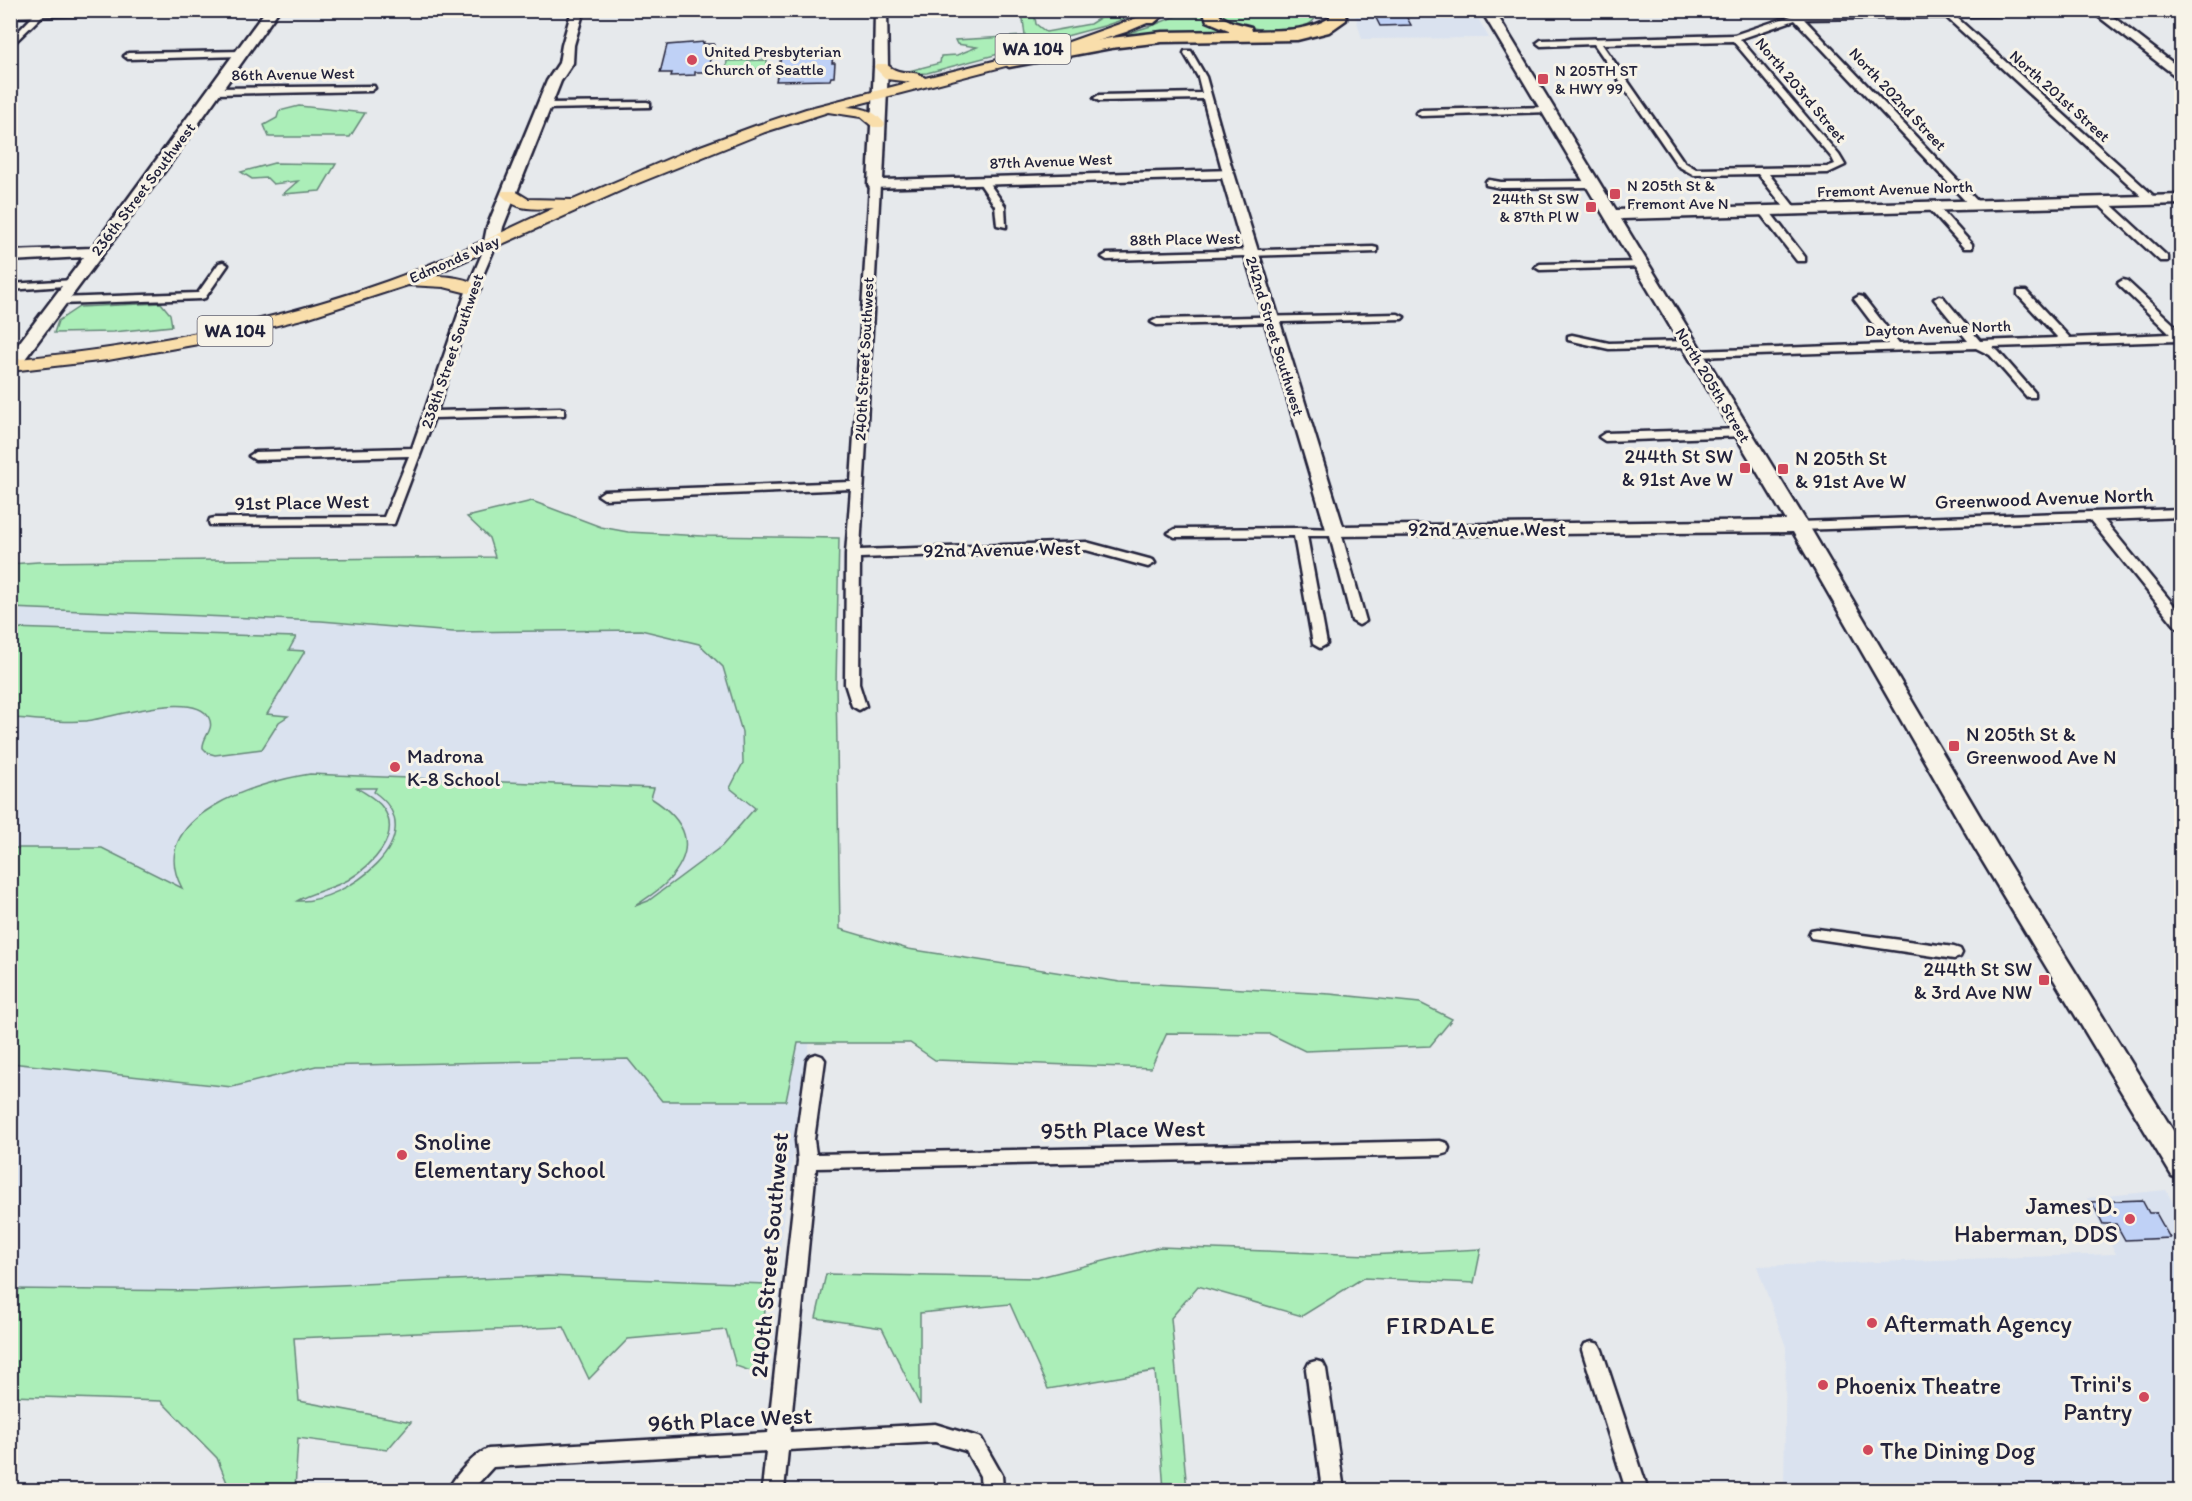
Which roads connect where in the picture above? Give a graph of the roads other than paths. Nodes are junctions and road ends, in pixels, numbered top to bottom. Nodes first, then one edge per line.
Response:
1 (128, 10) edge
2 (273, 10) edge
3 (578, 10) edge
4 (881, 10) edge
5 (1161, 10) edge
6 (1172, 10) edge
7 (1211, 10) edge
8 (1325, 10) edge
9 (1338, 10) edge
10 (1487, 10) edge
11 (2097, 11) edge
12 (42, 12) junction
13 (10, 13) edge
14 (1948, 14) junction
15 (1797, 17) junction
16 (1148, 20) junction
17 (1123, 29) junction
18 (1735, 38) junction
19 (1541, 43) dead end
20 (1597, 43) junction
21 (10, 45) edge
22 (242, 53) junction
23 (1188, 53) dead end
24 (128, 56) dead end
25 (1009, 62) junction
26 (881, 67) junction
27 (2178, 71) edge
28 (921, 78) junction
29 (371, 88) dead end
30 (215, 91) junction
31 (880, 92) junction
32 (1208, 96) junction
33 (1099, 98) dead end
34 (1417, 103) dead end
35 (647, 105) dead end
36 (544, 106) junction
37 (1548, 110) junction
38 (808, 113) junction
39 (878, 124) junction
40 (1762, 172) junction
41 (1227, 173) junction
42 (983, 181) junction
43 (1489, 183) dead end
44 (1592, 184) junction
45 (875, 185) junction
46 (509, 194) junction
47 (2181, 199) edge
48 (2152, 200) junction
49 (584, 201) junction
50 (2101, 201) junction
51 (1975, 204) junction
52 (1932, 206) junction
53 (1763, 210) junction
54 (1792, 210) junction
55 (1610, 214) junction
56 (1002, 225) dead end
57 (492, 242) junction
58 (1968, 246) dead end
59 (1373, 250) dead end
60 (97, 252) junction
61 (1250, 254) junction
62 (10, 256) edge
63 (1107, 257) dead end
64 (1801, 259) dead end
65 (2164, 259) dead end
66 (223, 265) dead end
67 (1642, 265) junction
68 (1540, 267) dead end
69 (73, 283) junction
70 (2123, 283) dead end
71 (394, 285) junction
72 (10, 287) edge
73 (472, 289) junction
74 (2022, 293) dead end
75 (1859, 299) dead end
76 (1939, 299) dead end
77 (59, 301) junction
78 (1398, 317) dead end
79 (1271, 321) junction
80 (1157, 322) dead end
81 (2181, 337) edge
82 (1572, 339) dead end
83 (2066, 340) junction
84 (1976, 343) junction
85 (1895, 346) junction
86 (1692, 349) junction
87 (11, 366) edge
88 (2031, 395) dead end
89 (560, 412) dead end
90 (430, 415) junction
91 (1742, 433) junction
92 (1605, 437) dead end
93 (417, 452) junction
94 (255, 456) dead end
95 (856, 485) junction
96 (604, 495) dead end
97 (2181, 513) edge
98 (2094, 516) junction
99 (389, 521) joint
100 (215, 522) dead end
101 (1799, 526) junction
102 (1300, 532) junction
103 (1335, 532) junction
104 (1175, 533) dead end
105 (853, 554) junction
106 (1148, 563) dead end
107 (1359, 621) dead end
108 (2181, 625) edge
109 (1320, 644) dead end
110 (859, 706) dead end
111 (1816, 934) dead end
112 (1954, 953) dead end
113 (816, 1060) dead end
114 (1440, 1148) dead end
115 (807, 1161) junction
116 (2181, 1169) edge
117 (1592, 1350) dead end
118 (1317, 1369) dead end
119 (777, 1441) junction
120 (459, 1491) edge
121 (773, 1491) edge
122 (992, 1491) edge
123 (1333, 1491) edge
124 (1637, 1491) edge

1 - 12 street
2 - 22 street, 236th Street Southwest
3 - 36 street, 238th Street Southwest
4 - 26 street, 240th Street Southwest
5 - 16 highway
6 - 16 main road, Edmonds Way / WA 104
7 - 8 highway
9 - 25 highway
10 - 37 street, North 205th Street
11 - 14 street
11 - 27 street
12 - 13 street
12 - 21 street
14 - 15 street
14 - 48 street, North 201st Street
15 - 18 street
15 - 51 street, North 202nd Street
16 - 17 main road, Edmonds Way / WA 104
17 - 25 main road, Edmonds Way / WA 104
17 - 28 main road, Edmonds Way / WA 104
18 - 20 street
18 - 40 street, North 203rd Street
19 - 20 street
20 - 40 street
22 - 24 street
22 - 30 street, 236th Street Southwest
23 - 32 street, 242nd Street Southwest
25 - 31 main road, Edmonds Way / WA 104
26 - 28 main road
26 - 31 street, 240th Street Southwest
28 - 31 main road, Edmonds Way / WA 104
29 - 30 street, 86th Avenue West
30 - 60 street, 236th Street Southwest
31 - 38 main road, Edmonds Way / WA 104
31 - 39 street, 240th Street Southwest
32 - 33 street
32 - 41 street, 242nd Street Southwest
34 - 37 street
35 - 36 street
36 - 46 street, 238th Street Southwest
37 - 44 street, North 205th Street
38 - 39 main road
38 - 49 main road, Edmonds Way / WA 104
39 - 45 street, 240th Street Southwest
40 - 54 street
41 - 42 street, 87th Avenue West
41 - 61 street, 242nd Street Southwest
42 - 45 street, 87th Avenue West
42 - 56 street
43 - 44 street
44 - 55 street, North 205th Street
45 - 95 street, 240th Street Southwest
46 - 49 main road
46 - 57 street, 238th Street Southwest
47 - 48 street, Fremont Avenue North
48 - 50 street, Fremont Avenue North
49 - 57 main road, Edmonds Way / WA 104
50 - 51 street, Fremont Avenue North
50 - 65 street
51 - 52 street, Fremont Avenue North
52 - 54 street, Fremont Avenue North
52 - 58 street
53 - 54 street, Fremont Avenue North
53 - 55 street, Fremont Avenue North
53 - 64 street
55 - 67 street, North 205th Street
57 - 71 main road, Edmonds Way / WA 104
57 - 73 street, 238th Street Southwest
59 - 61 street, 88th Place West
60 - 62 street
60 - 69 street, 236th Street Southwest
61 - 63 street, 88th Place West
61 - 79 street, 242nd Street Southwest
66 - 77 street
67 - 68 street
67 - 86 street, North 205th Street
69 - 72 street
69 - 77 street, 236th Street Southwest
70 - 81 street
71 - 73 main road
71 - 87 main road, Edmonds Way / WA 104
73 - 90 street, 238th Street Southwest
74 - 83 street
75 - 85 street
76 - 84 street
77 - 87 street, 236th Street Southwest
78 - 79 street
79 - 80 street
79 - 103 street, 242nd Street Southwest
81 - 83 street, Dayton Avenue North
82 - 86 street, Dayton Avenue North
83 - 84 street, Dayton Avenue North
84 - 85 street, Dayton Avenue North
84 - 88 street
85 - 86 street, Dayton Avenue North
86 - 91 street, North 205th Street
89 - 90 street
90 - 93 street, 238th Street Southwest
91 - 92 street
91 - 101 street, North 205th Street
93 - 94 street
93 - 99 street, 238th Street Southwest
95 - 96 street
95 - 105 street, 240th Street Southwest
97 - 98 street, Greenwood Avenue North
98 - 101 street, Greenwood Avenue North
98 - 108 street
99 - 100 street, 91st Place West
101 - 103 street, 92nd Avenue West
101 - 116 street, North 205th Street
102 - 103 street, 92nd Avenue West
102 - 104 street, 92nd Avenue West
102 - 109 street
103 - 107 street, 242nd Street Southwest
105 - 106 street, 92nd Avenue West
105 - 110 street, 240th Street Southwest
111 - 112 street
113 - 115 street, 240th Street Southwest
114 - 115 street, 95th Place West
115 - 119 street, 240th Street Southwest
117 - 124 street
118 - 123 street
119 - 120 street, 96th Place West
119 - 121 street, 240th Street Southwest
119 - 122 street, 96th Place West

